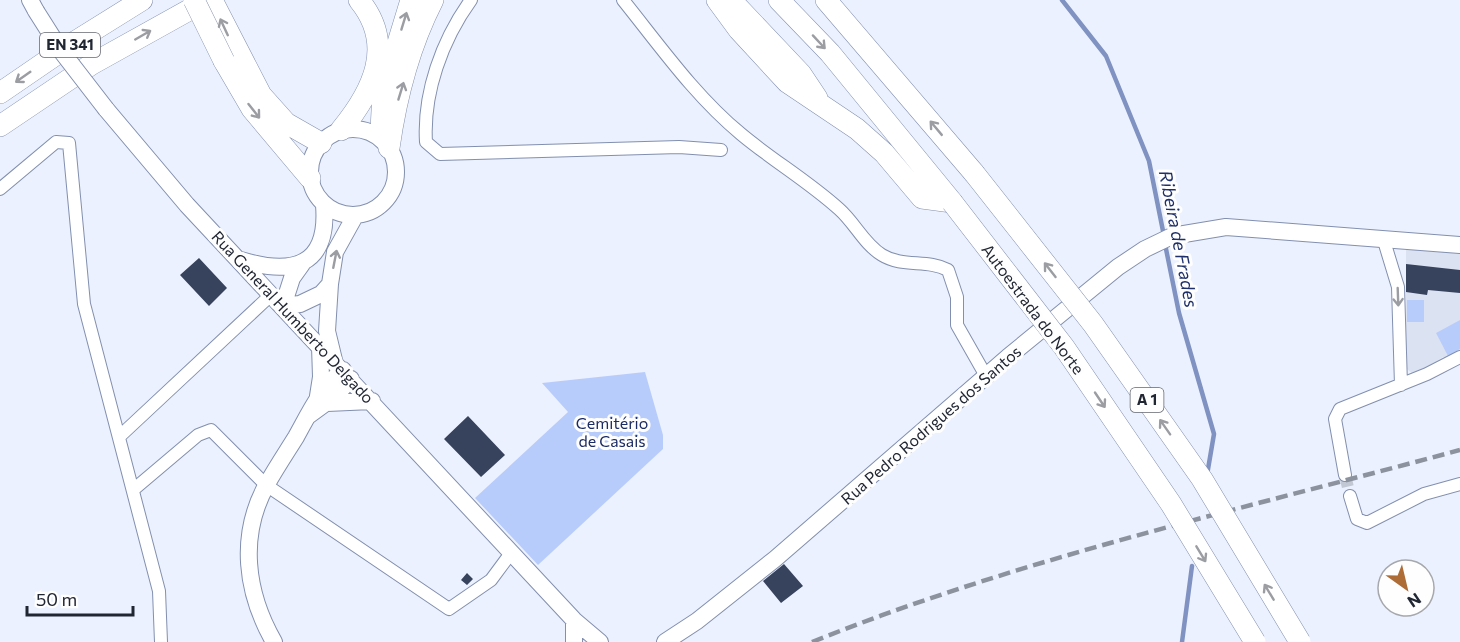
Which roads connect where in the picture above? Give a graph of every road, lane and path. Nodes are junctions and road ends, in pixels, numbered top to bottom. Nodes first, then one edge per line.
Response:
1 (142, 0) edge
2 (194, 0) edge
3 (207, 0) edge
4 (212, 0) edge
5 (359, 0) edge
6 (411, 0) edge
7 (433, 0) edge
8 (471, 0) edge
9 (623, 0) edge
10 (717, 0) edge
11 (731, 0) edge
12 (779, 0) edge
13 (826, 0) edge
14 (33, 5) edge
15 (230, 57) junction
16 (0, 93) edge
17 (822, 106) junction
18 (0, 126) edge
19 (341, 130) junction
20 (321, 143) junction
21 (386, 143) junction
22 (721, 150) dead end
23 (310, 178) junction
24 (0, 189) edge
25 (952, 202) junction
26 (324, 205) junction
27 (355, 216) junction
28 (1383, 241) junction
29 (1460, 245) edge
30 (240, 260) junction
31 (302, 264) junction
32 (330, 284) junction
33 (278, 300) junction
34 (320, 346) junction
35 (1460, 357) edge
36 (342, 370) junction
37 (986, 376) junction
38 (1401, 385) junction
39 (322, 400) junction
40 (372, 401) junction
41 (120, 436) junction
42 (1345, 475) tunnel mouth
43 (1460, 484) edge
44 (133, 490) junction
45 (263, 491) junction
46 (1350, 496) tunnel mouth
47 (511, 553) junction
48 (582, 634) edge
49 (161, 642) edge
50 (273, 642) edge
51 (600, 642) edge
52 (665, 642) edge
53 (1255, 642) edge
54 (1300, 642) edge

1 -> 16 highway, EN 341
2 - 15 highway, bridge
18 -> 3 highway, EN 341
15 -> 4 highway
5 - 19 highway
21 -> 6 highway
21 -> 7 highway
8 - 22 street
9 - 37 street
10 - 17 highway
11 - 17 highway
12 -> 25 highway, Autoestrada do Norte / A 1
54 -> 13 highway, A 1, bridge
14 - 30 street, Rua General Humberto Delgado, bridge
15 - 20 highway
15 -> 23 highway
17 - 25 highway
19 - 20 street
19 - 21 street
20 - 23 street
21 - 27 street
23 - 26 street
24 - 41 street
25 -> 53 highway, Autoestrada do Norte / A 1, bridge
26 - 27 street
26 - 31 street
32 -> 27 street
28 - 29 street, Rua Pedro Rodrigues dos Santos
28 - 37 street, Rua Pedro Rodrigues dos Santos
28 -> 38 street
30 - 31 street
30 - 33 street, Rua General Humberto Delgado
31 - 33 street
32 - 33 street
32 - 36 street
33 - 34 street, Rua General Humberto Delgado
33 - 41 street
34 - 36 street, Rua General Humberto Delgado
34 - 39 street
35 - 38 street
36 - 39 street
36 - 40 street, Rua General Humberto Delgado
37 - 52 street, Rua Pedro Rodrigues dos Santos
38 - 42 street
39 - 40 street
39 - 45 street
40 - 47 street, Rua General Humberto Delgado
41 - 44 street
43 - 46 street
44 - 45 street
44 - 49 street
45 - 47 street
45 - 50 street
47 - 48 street, Rua General Humberto Delgado
48 - 51 street, Rua General Humberto Delgado

